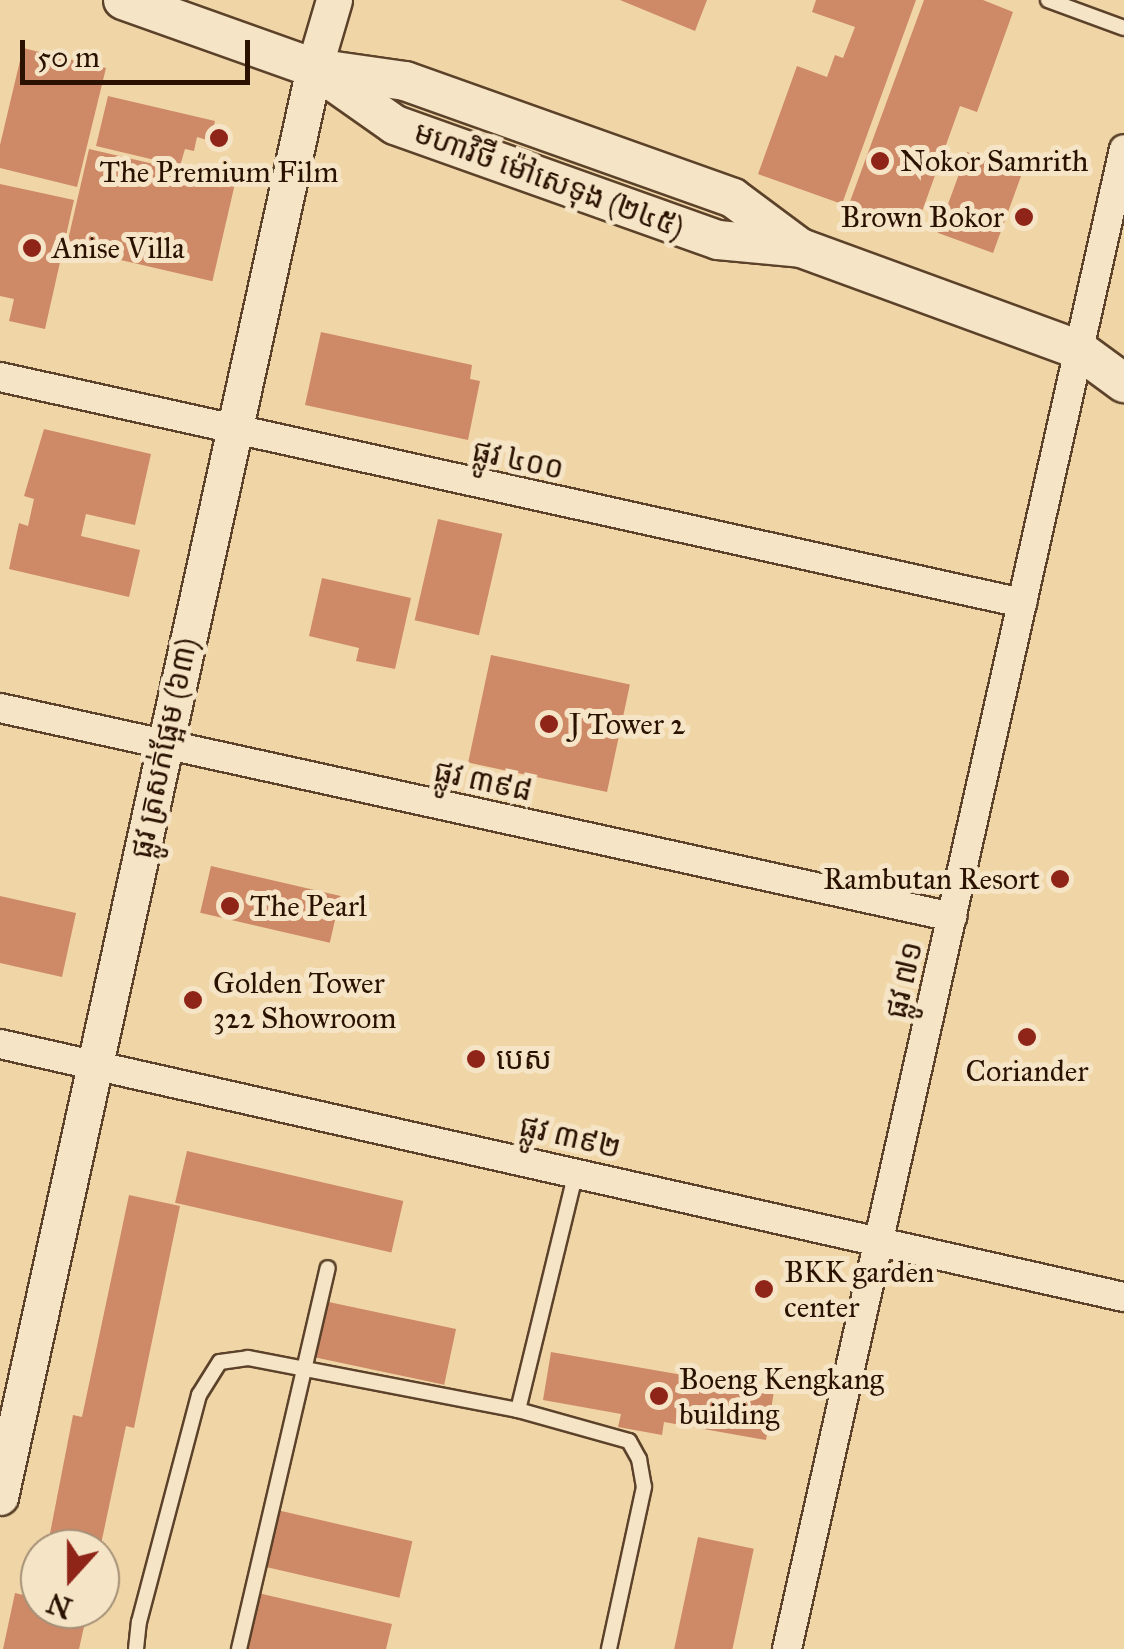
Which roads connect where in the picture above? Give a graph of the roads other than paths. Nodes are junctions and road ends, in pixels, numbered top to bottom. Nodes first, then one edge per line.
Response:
1 (123, 0) edge
2 (334, 0) edge
3 (1048, 0) edge
4 (1124, 28) edge
5 (314, 68) junction
6 (1124, 150) edge
7 (1079, 350) junction
8 (1124, 350) edge
9 (0, 377) edge
10 (1124, 384) edge
11 (234, 431) junction
12 (1022, 603) junction
13 (0, 708) edge
14 (165, 745) junction
15 (952, 917) junction
16 (0, 1044) edge
17 (94, 1066) junction
18 (576, 1171) junction
19 (878, 1242) junction
20 (328, 1268) dead end
21 (1124, 1297) edge
22 (307, 1368) junction
23 (518, 1410) junction
24 (5, 1452) edge
25 (0, 1497) edge
26 (136, 1649) edge
27 (238, 1649) edge
28 (609, 1649) edge
29 (787, 1649) edge

1 - 5 main road, មហាវិថី ម៉ៅសេទុង (២៤៥)
2 - 5 street, ផ្លូវ ត្រសក់ផ្អែម (៦៣)
3 - 4 lane
5 - 7 main road, មហាវិថី ម៉ៅសេទុង (២៤៥)
5 - 11 street, ផ្លូវ ត្រសក់ផ្អែម (៦៣)
6 - 7 street, ផ្លូវ ៧១
7 - 8 main road, មហាវិថី ម៉ៅសេទុង (២៤៥)
7 - 10 main road, មហាវិថី ម៉ៅសេទុង (២៤៥)
7 - 12 street, ផ្លូវ ៧១
9 - 11 street, ផ្លូវ ៤០០
11 - 12 street, ផ្លូវ ៤០០
11 - 14 street, ផ្លូវ ត្រសក់ផ្អែម (៦៣)
12 - 15 street, ផ្លូវ ៧១
13 - 14 street, ផ្លូវ ៣៩៨
14 - 15 street, ផ្លូវ ៣៩៨
14 - 17 street, ផ្លូវ ត្រសក់ផ្អែម (៦៣)
15 - 19 street, ផ្លូវ ៧១
16 - 17 street, ផ្លូវ ៣៩២
17 - 18 street, ផ្លូវ ៣៩២
17 - 24 street, ផ្លូវ ត្រសក់ផ្អែម (៦៣)
18 - 19 street, ផ្លូវ ៣៩២
18 - 23 lane
19 - 21 street, ផ្លូវ ៣៩២
19 - 29 street, ផ្លូវ ៧១
20 - 22 lane
22 - 23 lane
22 - 26 lane
22 - 27 lane
23 - 28 lane
24 - 25 street, ផ្លូវ ត្រសក់ផ្អែម (៦៣)

